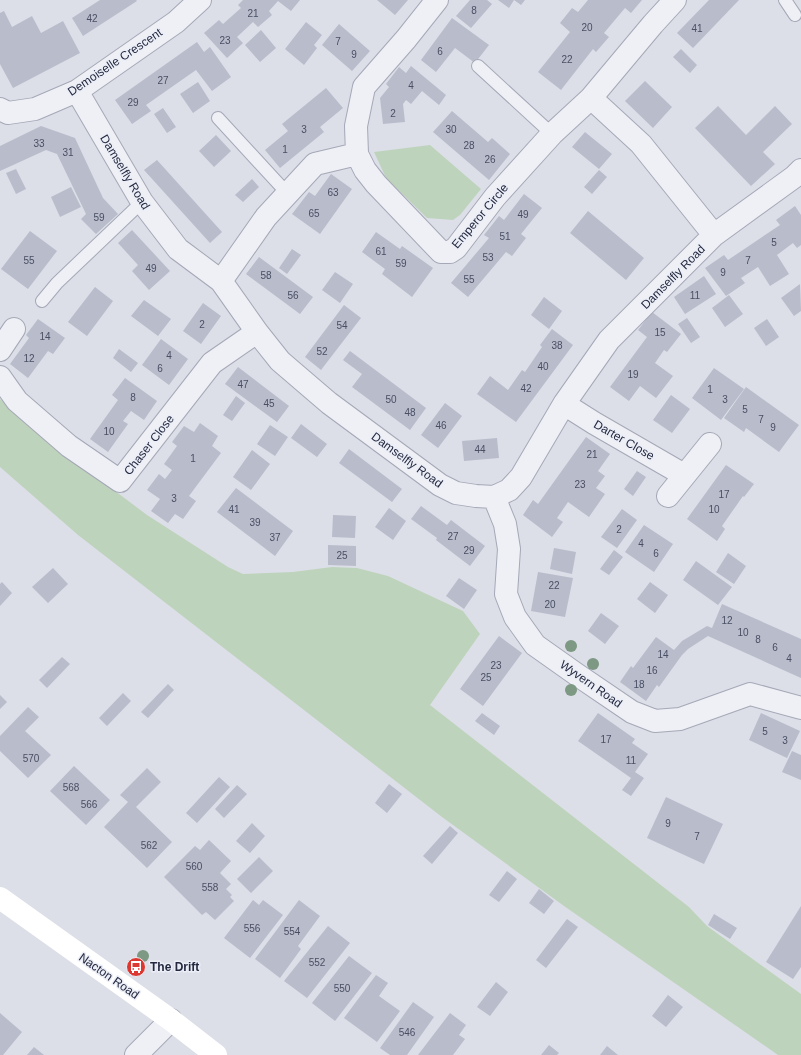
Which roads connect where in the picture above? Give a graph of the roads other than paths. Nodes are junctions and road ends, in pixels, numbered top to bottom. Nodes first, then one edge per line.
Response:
1 (200, 0) edge
2 (437, 0) edge
3 (675, 0) edge
4 (785, 0) edge
5 (795, 14) dead end
6 (478, 66) dead end
7 (77, 90) junction
8 (591, 98) junction
9 (0, 110) edge
10 (218, 118) dead end
11 (552, 134) junction
12 (357, 154) junction
13 (799, 178) edge
14 (287, 193) junction
15 (142, 202) junction
16 (714, 235) junction
17 (221, 280) junction
18 (42, 301) dead end
19 (14, 329) dead end
20 (257, 332) junction
21 (0, 350) edge
22 (0, 378) edge
23 (564, 404) junction
24 (710, 444) dead end
25 (684, 475) junction
26 (668, 496) dead end
27 (494, 497) junction
28 (801, 708) edge
29 (0, 898) edge
30 (171, 1020) junction
31 (139, 1054) edge
32 (216, 1055) edge

1 - 7 street, Demoiselle Crescent
2 - 12 street, Emperor Circle
3 - 8 street, Emperor Circle
4 - 5 lane
6 - 11 lane
7 - 9 street, Demoiselle Crescent
7 - 15 street, Damselfly Road
8 - 11 street, Emperor Circle
8 - 16 street
10 - 14 lane
11 - 12 street, Emperor Circle
12 - 14 street
13 - 16 street, Damselfly Road
14 - 17 street
15 - 17 street, Damselfly Road
15 - 18 lane
16 - 23 street, Damselfly Road
17 - 20 street, Damselfly Road
19 - 21 street
20 - 22 street, Chaser Close
20 - 27 street, Damselfly Road
23 - 25 street, Darter Close
23 - 27 street, Damselfly Road
24 - 25 street
25 - 26 street
27 - 28 street, Wyvern Road
29 - 30 street, Nacton Road
30 - 31 street
30 - 32 street, Nacton Road

